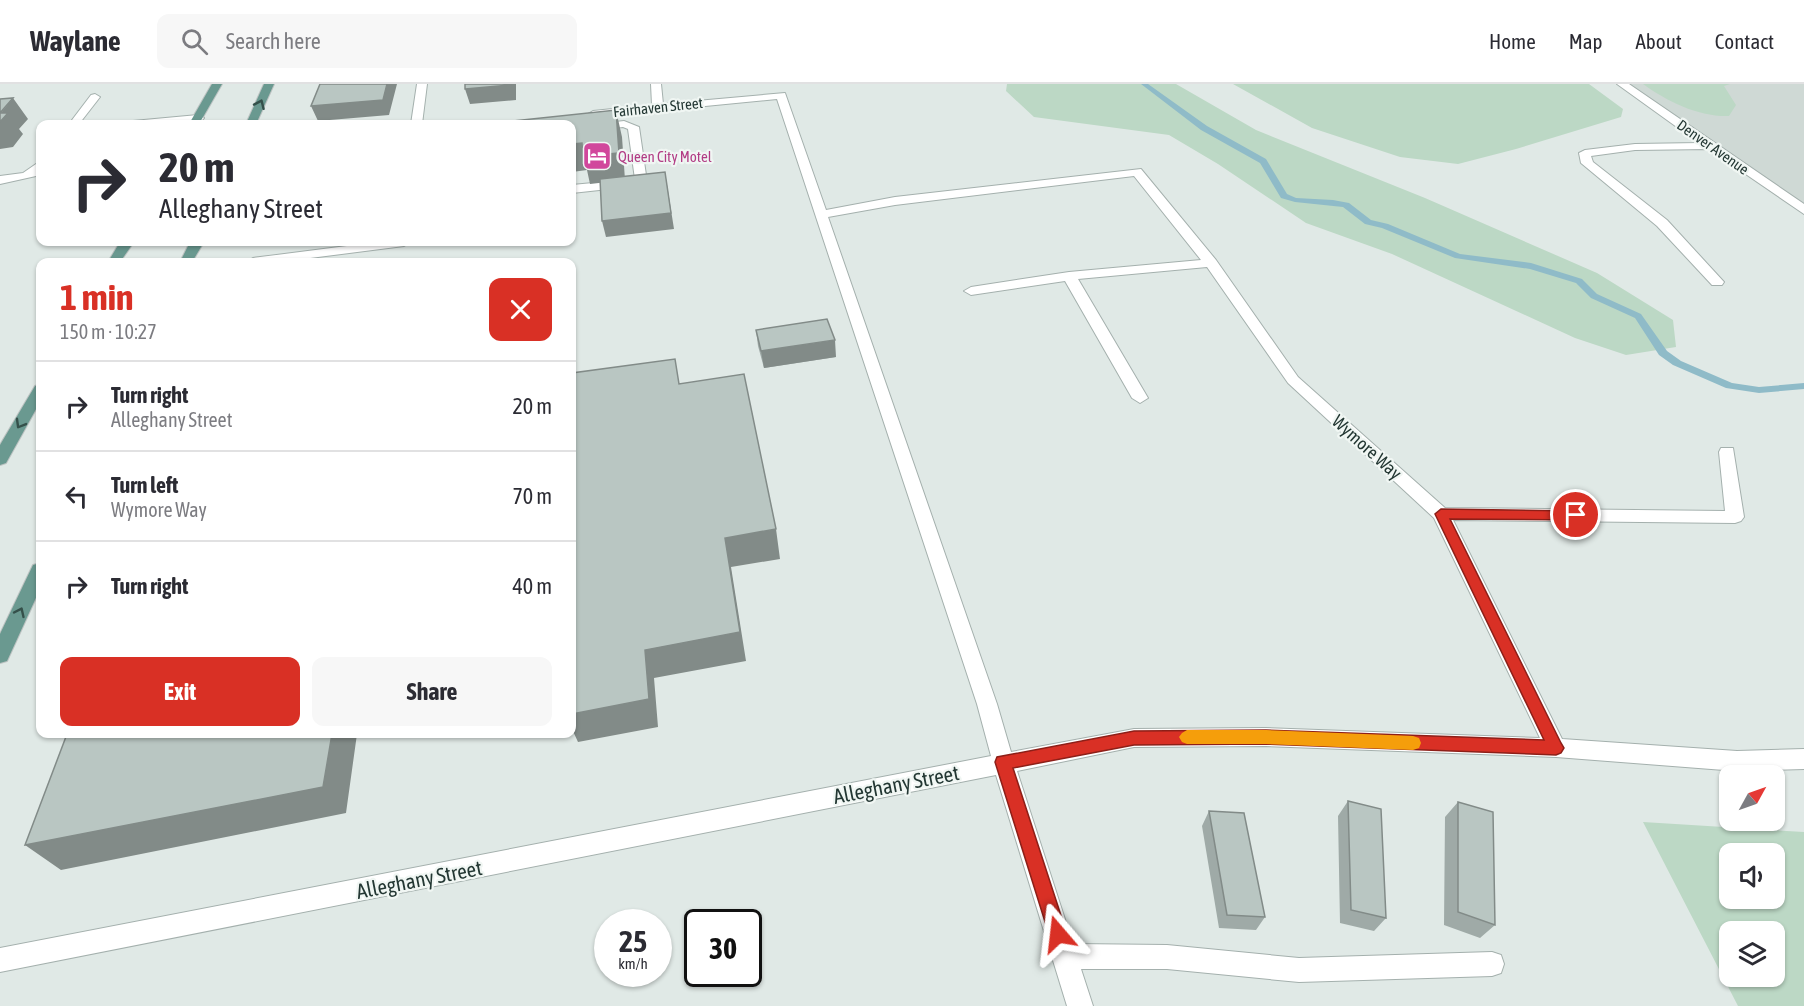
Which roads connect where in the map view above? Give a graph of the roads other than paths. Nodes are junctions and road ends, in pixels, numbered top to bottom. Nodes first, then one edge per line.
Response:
1 (217, 84) edge
2 (269, 84) edge
3 (422, 84) edge
4 (656, 84) edge
5 (1622, 84) edge
6 (95, 97) dead end
7 (658, 107) junction
8 (578, 116) edge
9 (77, 120) edge
10 (197, 120) edge
11 (253, 120) edge
12 (417, 120) edge
13 (576, 130) edge
14 (1712, 146) junction
15 (36, 172) edge
16 (0, 180) edge
17 (576, 189) edge
18 (1804, 210) edge
19 (822, 214) junction
20 (360, 246) edge
21 (280, 258) edge
22 (1210, 263) junction
23 (1069, 276) junction
24 (1717, 282) dead end
25 (971, 291) dead end
26 (36, 396) edge
27 (1140, 398) dead end
28 (1727, 452) dead end
29 (0, 459) edge
30 (1441, 514) junction
31 (36, 578) edge
32 (0, 655) edge
33 (1556, 748) junction
34 (1804, 759) edge
35 (1003, 762) junction
36 (1065, 957) junction
37 (0, 960) edge
38 (1492, 964) dead end
39 (1080, 1006) edge

1 - 10 main road
11 -> 2 main road
3 - 12 street
4 - 7 street
5 - 14 street, Denver Avenue
6 - 9 street
7 - 8 street, Fairhaven Street
7 - 19 street, Fairhaven Street
13 - 17 street
14 - 18 street, Denver Avenue
14 - 24 street
15 - 16 street
19 - 22 street, Wymore Way
19 - 35 street
20 - 21 street
22 - 23 street
22 - 30 street, Wymore Way
23 - 25 street
23 - 27 street
26 -> 29 main road
28 - 30 street
30 - 33 street, Wymore Way
32 -> 31 main road
33 - 34 street, Alleghany Street
33 - 35 street, Alleghany Street
35 - 36 street
35 - 37 street, Alleghany Street
36 - 38 street
36 - 39 street

